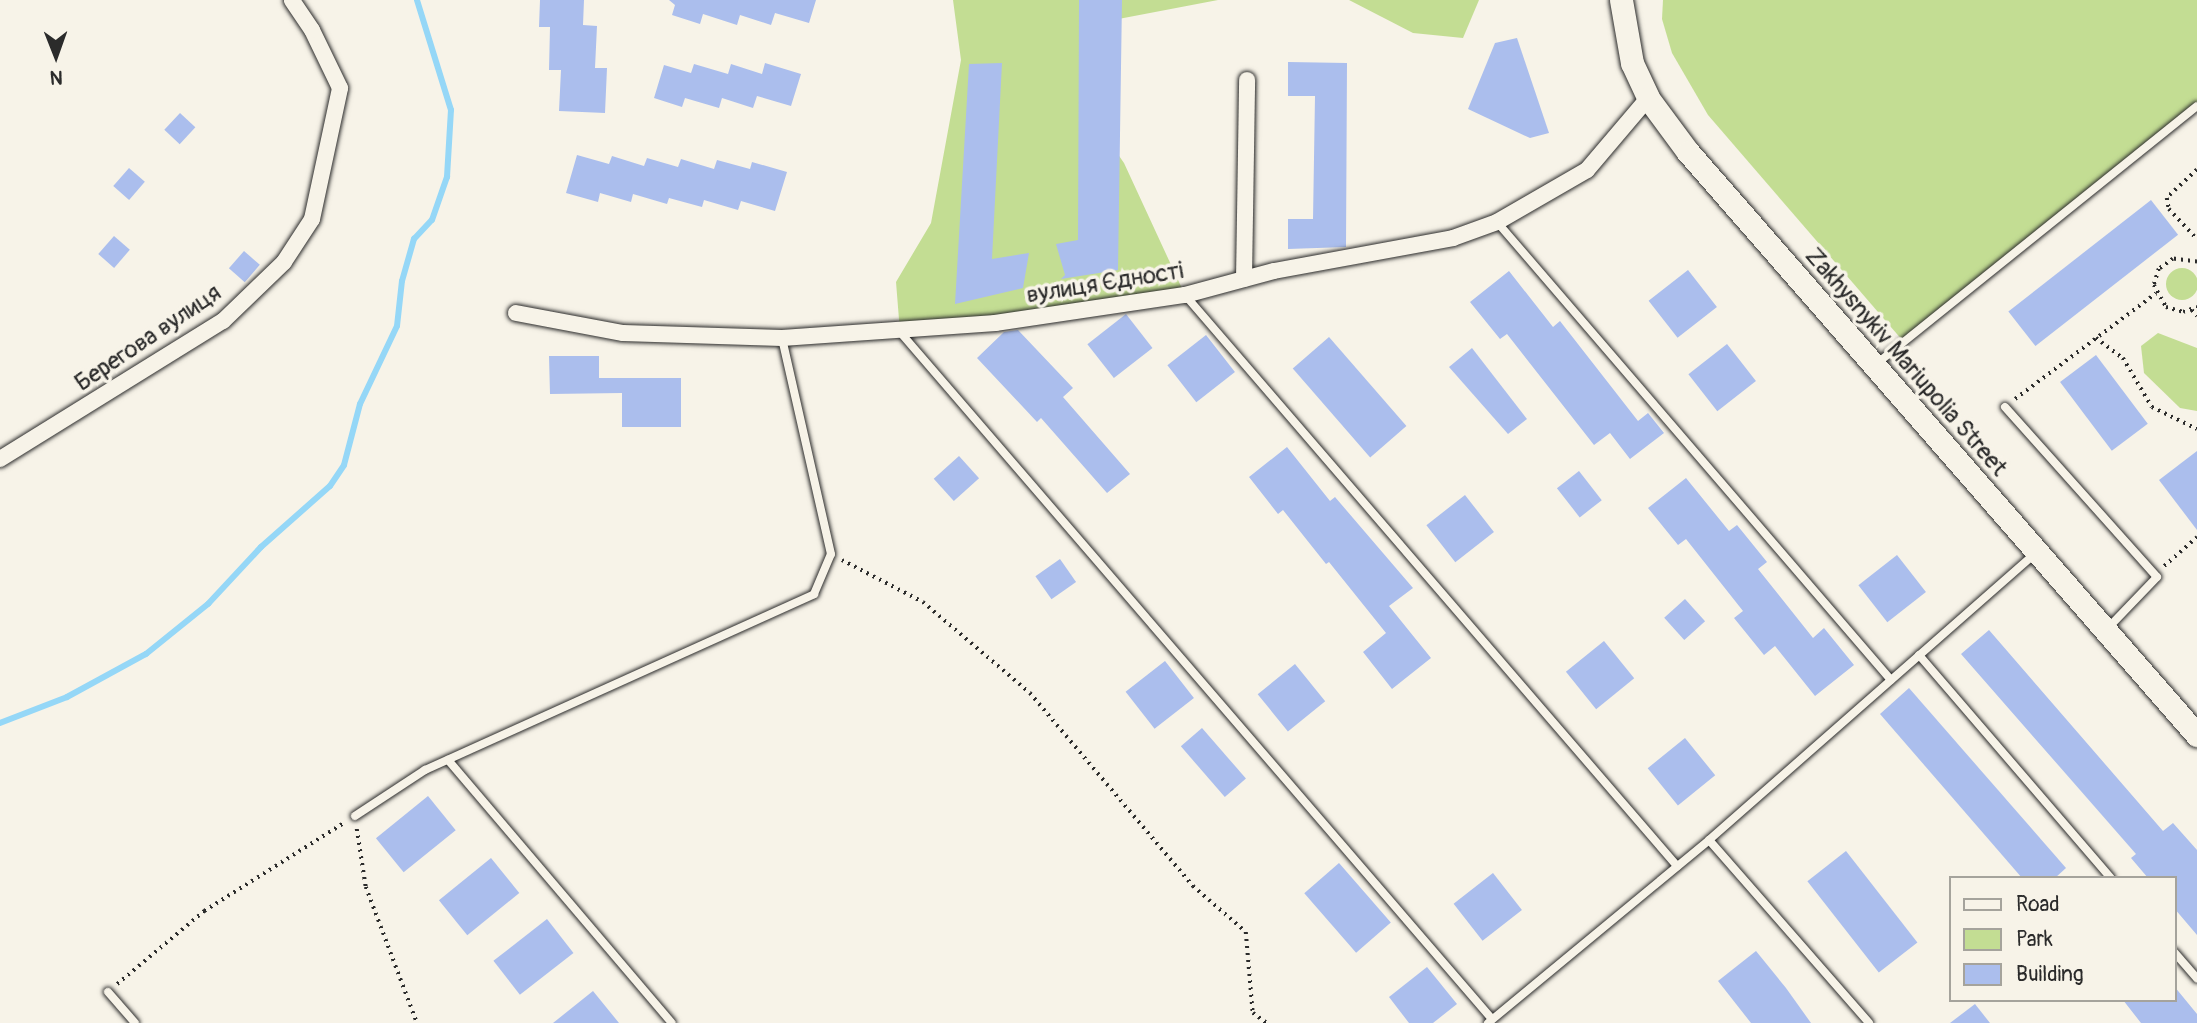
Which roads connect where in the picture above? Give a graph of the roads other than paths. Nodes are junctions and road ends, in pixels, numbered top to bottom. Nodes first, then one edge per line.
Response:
1 (292, 0) edge
2 (1621, 0) edge
3 (1247, 80) dead end
4 (1648, 98) junction
5 (2197, 106) edge
6 (1497, 222) junction
7 (1244, 279) junction
8 (1185, 295) junction
9 (516, 313) dead end
10 (900, 331) junction
11 (782, 338) junction
12 (1875, 366) junction
13 (2005, 407) road end
14 (0, 459) edge
15 (2038, 552) junction
16 (2106, 631) junction
17 (1919, 655) junction
18 (1891, 680) junction
19 (2197, 735) edge
20 (448, 760) junction
21 (355, 816) road end
22 (1709, 840) junction
23 (1677, 866) junction
24 (2109, 876) edge
25 (2176, 954) edge
26 (2197, 978) edge
27 (108, 992) road end
28 (1490, 1021) edge
29 (135, 1023) edge
30 (672, 1023) edge
31 (1869, 1023) edge

1 - 14 street, Берегова вулиця
2 - 4 main road, Zakhysnykiv Mariupolia Street
3 - 7 street
4 - 6 street, вулиця Єдності
4 - 12 main road, Zakhysnykiv Mariupolia Street
5 - 12 lane
6 - 7 street, вулиця Єдності
6 - 18 lane
7 - 8 street, вулиця Єдності
8 - 10 street, вулиця Єдності
8 - 23 lane
9 - 11 street, вулиця Єдності
10 - 11 street, вулиця Єдності
10 - 28 lane
11 - 20 lane
12 - 15 main road, Zakhysnykiv Mariupolia Street
13 - 16 lane
15 - 16 main road, Zakhysnykiv Mariupolia Street
15 - 17 lane
16 - 19 main road, Zakhysnykiv Mariupolia Street
17 - 18 lane
17 - 24 lane
18 - 22 lane
20 - 21 lane
20 - 30 lane
22 - 23 lane
22 - 31 lane
23 - 28 lane
25 - 26 lane
27 - 29 lane

